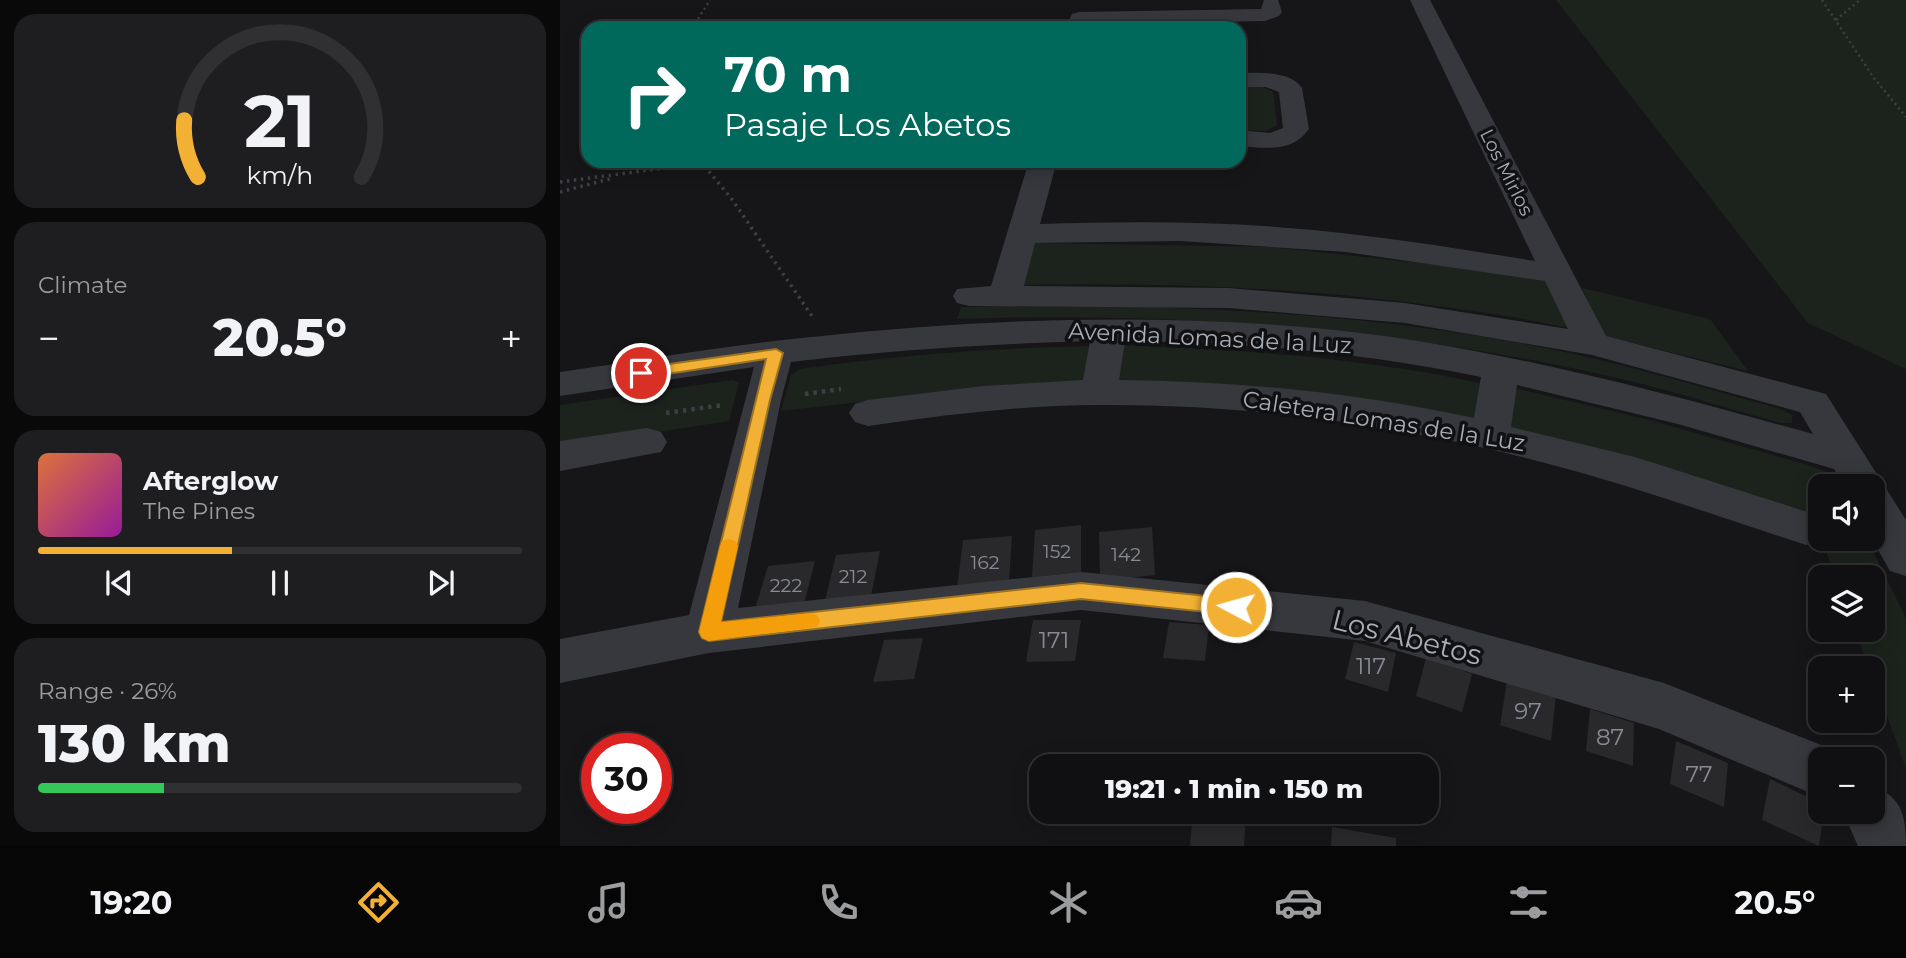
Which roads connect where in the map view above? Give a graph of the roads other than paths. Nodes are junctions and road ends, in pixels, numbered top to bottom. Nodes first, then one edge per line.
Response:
1 (1420, 0) edge
2 (1271, 4) dead end
3 (1124, 21) edge
4 (1246, 80) edge
5 (1246, 138) edge
6 (1041, 168) edge
7 (1021, 234) junction
8 (1559, 274) junction
9 (1005, 295) junction
10 (969, 296) dead end
11 (1108, 330) junction
12 (1593, 344) junction
13 (793, 351) junction
14 (1501, 369) junction
15 (560, 384) edge
16 (1099, 392) junction
17 (868, 413) dead end
18 (1491, 434) junction
19 (647, 442) dead end
20 (560, 456) edge
21 (1857, 473) edge
22 (1885, 522) edge
23 (1806, 528) dead end
24 (1906, 558) edge
25 (709, 632) junction
26 (560, 661) edge
27 (1808, 766) edge
28 (1877, 824) edge
29 (1888, 846) edge

1 - 8 street, Los Mirlos
2 - 3 street
4 - 5 street
6 - 7 street
7 - 8 street
7 - 9 street
8 - 12 street, Los Mirlos
9 - 10 street, Avenida Lomas de la Luz
9 - 12 street, Avenida Lomas de la Luz
11 - 13 street, Avenida Lomas de la Luz
11 - 14 street, Avenida Lomas de la Luz
11 - 16 street
12 - 21 street, Avenida Lomas de la Luz
13 - 15 street, Avenida Lomas de la Luz
13 - 25 street
14 - 18 street
14 - 21 street, Avenida Lomas de la Luz
16 - 17 street, Caletera Lomas de la Luz
16 - 18 street, Caletera Lomas de la Luz
18 - 23 street, Caletera Lomas de la Luz
19 - 20 street
22 - 24 street
25 - 26 street, Los Abetos
25 - 27 street, Los Abetos
28 - 29 street

